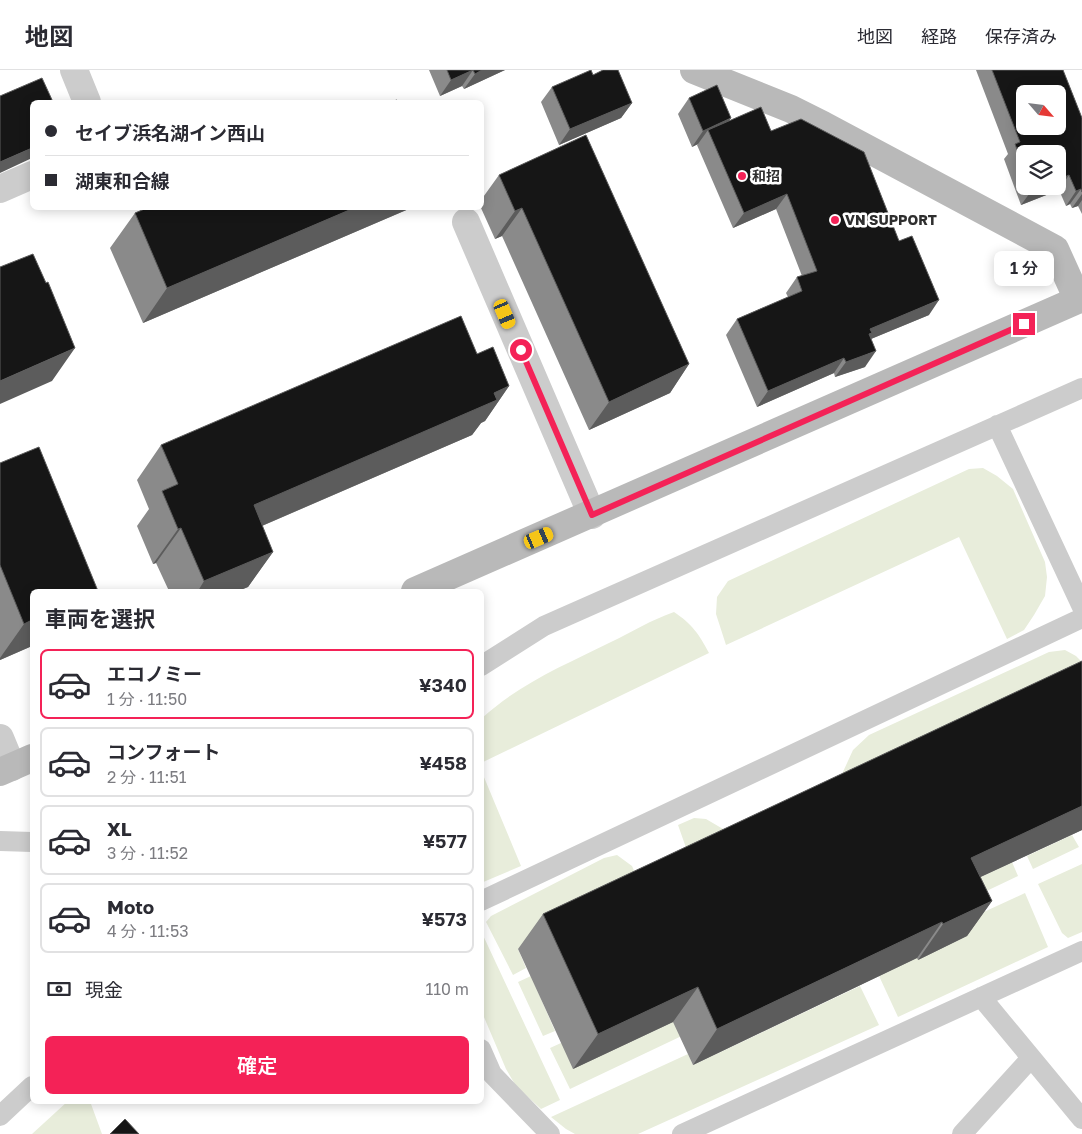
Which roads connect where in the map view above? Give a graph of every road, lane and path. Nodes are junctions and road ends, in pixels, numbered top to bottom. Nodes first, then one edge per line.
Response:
1 (74, 70) edge
2 (694, 70) edge
3 (87, 100) edge
4 (30, 176) edge
5 (0, 189) edge
6 (466, 222) dead end
7 (1080, 299) edge
8 (1082, 388) edge
9 (997, 425) junction
10 (592, 515) junction
11 (421, 589) edge
12 (1082, 607) edge
13 (1082, 618) edge
14 (484, 664) edge
15 (0, 738) edge
16 (15, 766) edge
17 (0, 841) edge
18 (30, 842) edge
19 (484, 901) edge
20 (1082, 951) edge
21 (981, 997) junction
22 (484, 1056) edge
23 (1031, 1058) junction
24 (30, 1088) edge
25 (0, 1116) edge
26 (1082, 1119) edge
27 (550, 1134) edge
28 (682, 1134) edge
29 (962, 1134) edge

1 - 3 street
2 - 7 main road
4 - 5 street
6 - 10 street
7 - 10 main road
8 - 9 lane
9 - 12 lane
9 - 14 lane
10 - 11 main road
13 - 19 lane
15 - 16 street
17 - 18 lane
20 - 21 lane
21 - 23 lane
21 - 28 lane
22 - 27 lane
23 - 26 lane
23 - 29 lane
24 - 25 lane

